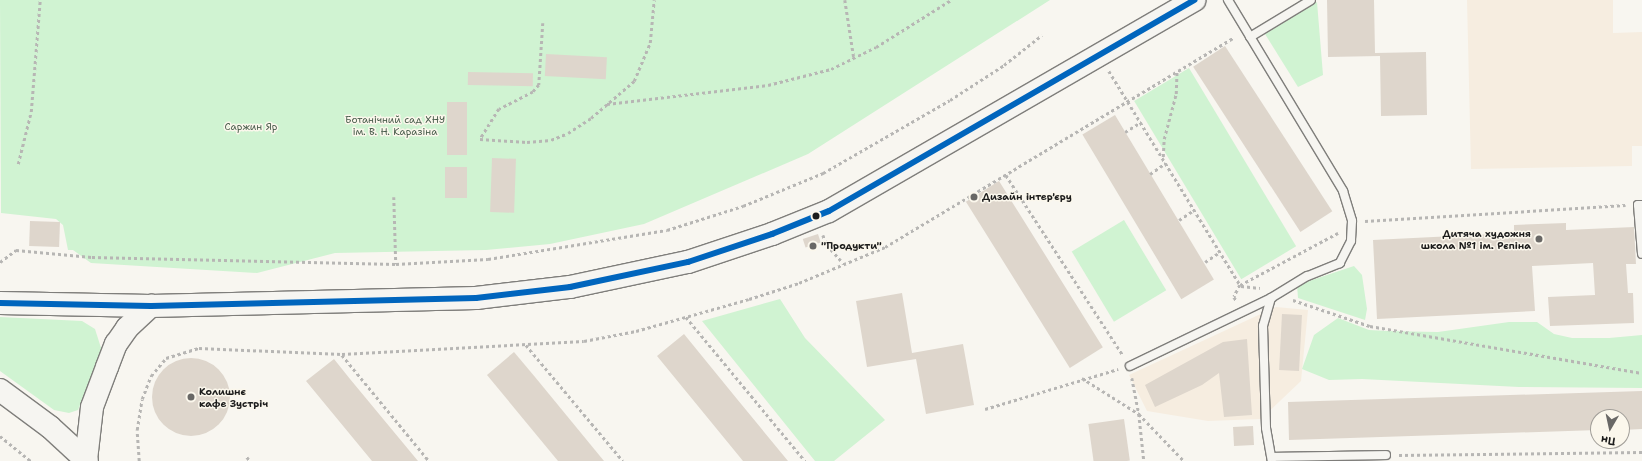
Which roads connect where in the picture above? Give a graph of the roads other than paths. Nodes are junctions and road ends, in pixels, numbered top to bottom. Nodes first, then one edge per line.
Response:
1 (1194, 0) edge
2 (1228, 0) edge
3 (1311, 0) edge
4 (1250, 37) junction
5 (1640, 205) edge
6 (1642, 254) edge
7 (1271, 298) junction
8 (0, 303) edge
9 (151, 306) junction
10 (1130, 366) road end
11 (0, 390) edge
12 (1386, 456) road end
13 (1272, 459) edge
14 (86, 460) edge

1 - 9 street
2 - 4 lane
3 - 4 lane
4 - 7 lane
5 - 6 lane
7 - 10 lane
7 - 13 lane
8 - 9 street
9 - 14 street
11 - 14 street
12 - 13 lane

